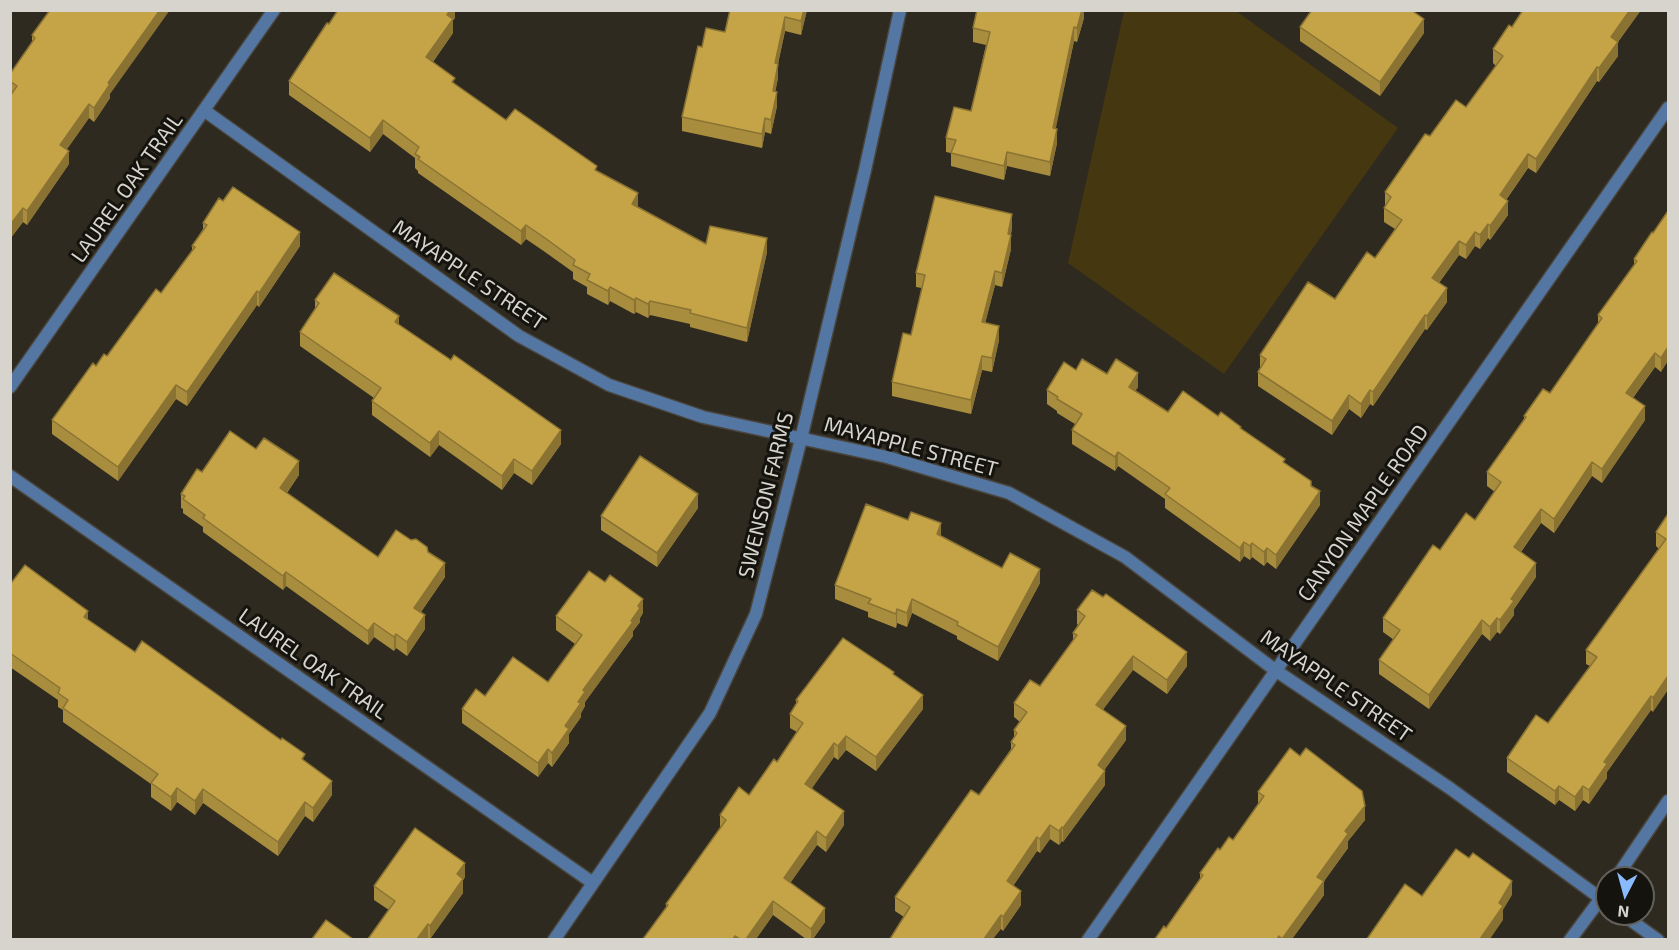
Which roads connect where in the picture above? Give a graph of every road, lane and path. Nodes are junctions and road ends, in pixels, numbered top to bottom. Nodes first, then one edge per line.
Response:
1 (274, 10) edge
2 (900, 10) edge
3 (1668, 108) edge
4 (205, 111) junction
5 (10, 387) edge
6 (801, 439) junction
7 (10, 476) edge
8 (1275, 670) junction
9 (1668, 801) edge
10 (1624, 866) edge
11 (593, 883) junction
12 (1595, 890) edge
13 (1595, 909) edge
14 (1639, 926) edge
15 (554, 939) edge
16 (1088, 939) edge
17 (1570, 939) edge
18 (1658, 939) edge

1 - 4 street, LAUREL OAK TRAIL
2 - 6 street, SWENSON FARMS
3 - 8 street, CANYON MAPLE ROAD
4 - 5 street, LAUREL OAK TRAIL
4 - 6 street, MAYAPPLE STREET
6 - 8 street, MAYAPPLE STREET
6 - 11 street, SWENSON FARMS
7 - 11 street, LAUREL OAK TRAIL
8 - 12 street, MAYAPPLE STREET
8 - 16 street, CANYON MAPLE ROAD
9 - 10 street
11 - 15 street, SWENSON FARMS
13 - 17 street
14 - 18 street

